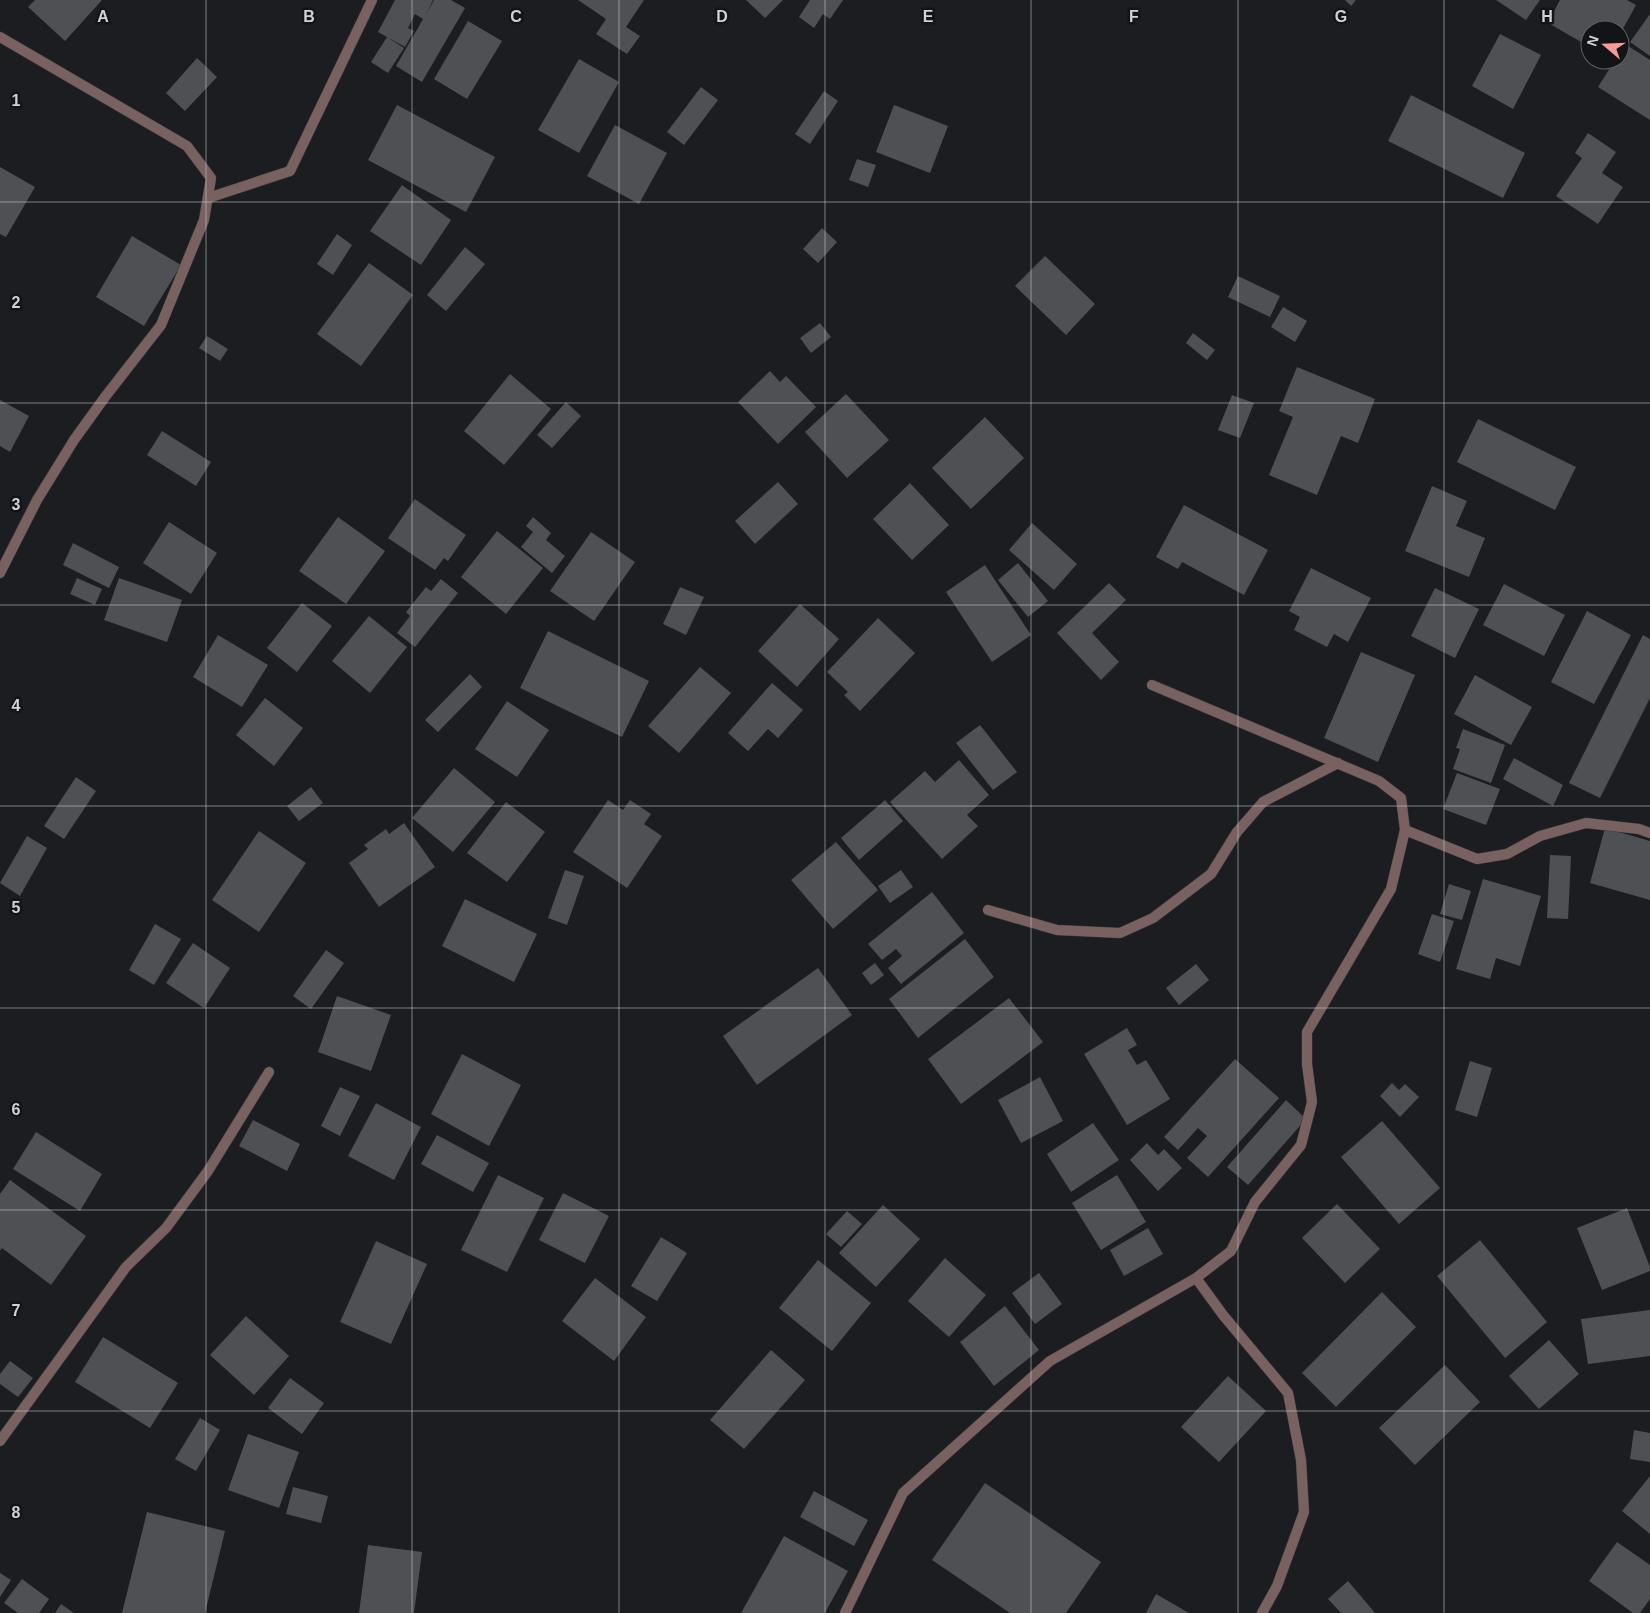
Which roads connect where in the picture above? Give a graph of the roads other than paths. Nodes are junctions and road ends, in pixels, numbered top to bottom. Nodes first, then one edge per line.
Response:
1 (372, 0) edge
2 (0, 37) edge
3 (208, 198) junction
4 (0, 573) edge
5 (1152, 684) dead end
6 (1338, 763) junction
7 (1406, 830) junction
8 (1650, 833) edge
9 (988, 910) dead end
10 (269, 1072) dead end
11 (1196, 1278) junction
12 (0, 1441) edge
13 (845, 1613) edge
14 (1262, 1613) edge

1 - 3 street
2 - 3 street
3 - 4 street
5 - 6 street
6 - 7 street
6 - 9 street
7 - 8 street
7 - 11 street
10 - 12 street
11 - 13 street
11 - 14 street

